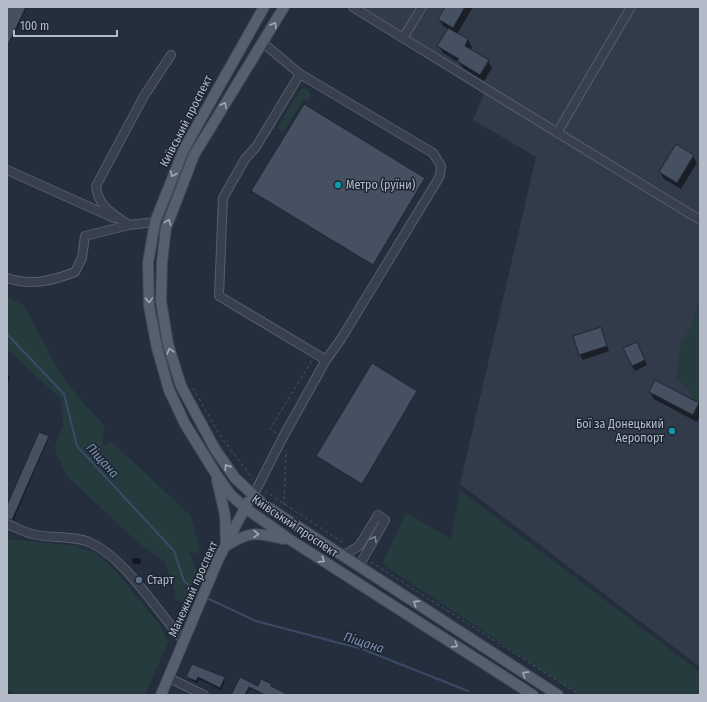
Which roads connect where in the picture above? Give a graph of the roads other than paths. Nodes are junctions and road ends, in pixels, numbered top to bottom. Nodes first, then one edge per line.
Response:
1 (264, 7) edge
2 (284, 7) edge
3 (353, 7) edge
4 (422, 7) edge
5 (631, 7) edge
6 (403, 38) junction
7 (263, 43) junction
8 (171, 55) dead end
9 (300, 74) junction
10 (557, 133) junction
11 (7, 170) edge
12 (700, 220) edge
13 (155, 222) junction
14 (129, 225) junction
15 (7, 278) edge
16 (326, 360) junction
17 (197, 417) junction
18 (185, 424) junction
19 (216, 474) junction
20 (253, 496) junction
21 (244, 508) junction
22 (7, 524) edge
23 (289, 539) junction
24 (226, 546) junction
25 (342, 556) junction
26 (361, 561) junction
27 (184, 640) junction
28 (169, 678) junction
29 (161, 695) edge
30 (204, 695) edge
31 (533, 695) edge
32 (558, 695) edge

1 -> 13 main road, Київський проспект
7 -> 2 main road, Київський проспект
3 - 6 street
4 - 6 street
5 - 10 street
6 - 10 street
7 - 9 street
17 -> 7 main road, Київський проспект
8 - 14 street
9 - 16 street
9 - 16 street
10 - 12 street
11 - 14 street
13 - 14 street
13 -> 18 main road, Київський проспект
14 - 15 street
16 - 20 street
17 - 18 main road
20 -> 17 main road, Київський проспект
18 - 19 main road, Київський проспект
19 - 21 main road, Київський проспект
19 - 24 main road
20 - 21 main road, Манежний проспект
20 - 25 main road, Київський проспект
21 - 23 main road, Київський проспект
21 - 24 main road, Манежний проспект
22 - 27 street
24 -> 23 main road
23 -> 31 main road, Київський проспект
24 - 27 main road, Манежний проспект
25 - 26 main road, Київський проспект
26 -> 25 street
32 -> 26 main road, Київський проспект
27 - 28 main road, Манежний проспект
28 - 29 main road, Манежний проспект
28 - 30 street

